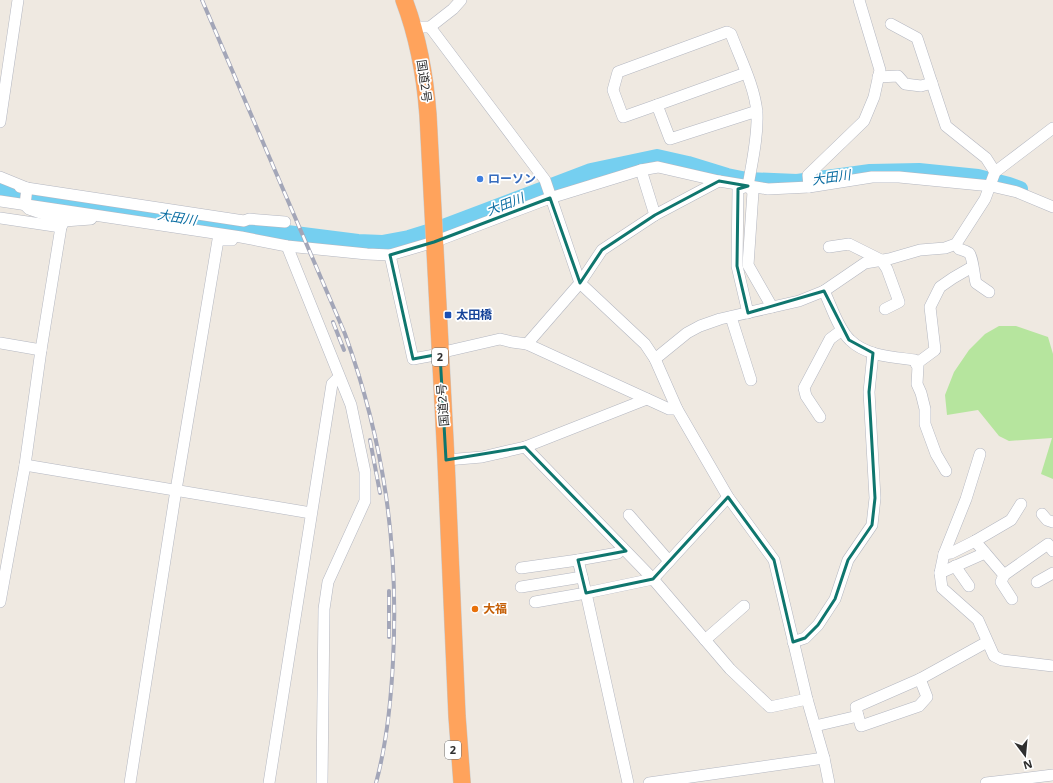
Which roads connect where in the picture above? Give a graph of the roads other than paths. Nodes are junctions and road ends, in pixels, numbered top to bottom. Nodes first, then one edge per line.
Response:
1 (18, 0) edge
2 (404, 0) edge
3 (461, 0) edge
4 (859, 0) edge
5 (890, 24) dead end
6 (422, 27) junction
7 (746, 73) junction
8 (878, 77) junction
9 (932, 83) junction
10 (657, 105) junction
11 (757, 111) junction
12 (0, 122) edge
13 (1053, 128) edge
14 (640, 170) junction
15 (995, 172) junction
16 (0, 177) edge
17 (719, 181) junction
18 (0, 184) edge
19 (748, 186) junction
20 (991, 186) junction
21 (809, 187) junction
22 (26, 196) junction
23 (550, 198) junction
24 (0, 201) edge
25 (1053, 207) edge
26 (655, 215) junction
27 (103, 216) junction
28 (0, 218) edge
29 (285, 222) dead end
30 (62, 224) junction
31 (241, 237) junction
32 (434, 242) junction
33 (956, 244) junction
34 (287, 246) junction
35 (829, 246) dead end
36 (390, 255) junction
37 (881, 260) junction
38 (972, 267) junction
39 (580, 283) junction
40 (824, 291) junction
41 (989, 292) dead end
42 (772, 307) junction
43 (885, 309) dead end
44 (748, 313) junction
45 (731, 317) junction
46 (842, 330) junction
47 (0, 343) edge
48 (527, 344) junction
49 (41, 350) junction
50 (873, 353) junction
51 (440, 354) junction
52 (655, 359) junction
53 (916, 364) junction
54 (339, 377) junction
55 (751, 380) dead end
56 (647, 399) junction
57 (677, 410) junction
58 (820, 417) dead end
59 (525, 447) junction
60 (980, 454) dead end
61 (446, 460) junction
62 (25, 465) junction
63 (946, 470) dead end
64 (176, 490) junction
65 (728, 497) junction
66 (1021, 504) dead end
67 (311, 513) junction
68 (1042, 514) dead end
69 (629, 515) dead end
70 (1053, 522) edge
71 (975, 541) junction
72 (622, 547) junction
73 (1053, 550) edge
74 (985, 553) junction
75 (944, 554) junction
76 (578, 560) junction
77 (670, 561) junction
78 (955, 566) junction
79 (521, 568) dead end
80 (940, 573) junction
81 (1053, 574) edge
82 (1004, 575) junction
83 (582, 577) junction
84 (653, 579) junction
85 (1037, 582) dead end
86 (969, 586) dead end
87 (521, 588) dead end
88 (586, 593) junction
89 (1, 595) edge
90 (1012, 599) dead end
91 (535, 602) dead end
92 (744, 606) dead end
93 (705, 640) junction
94 (793, 642) junction
95 (987, 642) junction
96 (1053, 666) edge
97 (920, 679) junction
98 (807, 699) junction
99 (458, 716) junction
100 (858, 716) junction
101 (815, 726) junction
102 (824, 758) junction
103 (1053, 774) edge
104 (130, 783) edge
105 (268, 783) edge
106 (322, 783) edge
107 (453, 783) edge
108 (462, 783) edge
109 (628, 783) edge
110 (649, 783) edge
111 (829, 783) edge
112 (986, 783) edge

1 - 12 street
2 - 6 highway, 国道2号 / 2
3 - 6 street
4 - 8 street
5 - 9 street
6 - 23 street
6 - 32 highway, 国道2号 / 2
7 - 10 street
7 - 10 street
7 - 11 street
8 - 9 street
8 - 21 street
9 - 15 street
10 - 11 street
11 - 19 street
13 - 15 street
14 - 17 street
14 - 23 street
14 - 26 street
15 - 20 street
16 - 22 street
17 - 19 street
17 - 26 street
18 - 22 street
19 - 21 street
19 - 42 street
19 - 44 street
20 - 21 street
20 - 25 street
20 - 33 street
22 - 24 street
22 - 27 street
22 - 29 street
22 - 30 street
23 - 32 street
23 - 39 street
26 - 39 street
27 - 30 street
27 - 31 street
28 - 30 street
30 - 49 street
31 - 34 street
31 - 64 street
32 - 36 street
32 - 51 highway, 国道2号 / 2
33 - 37 street
33 - 38 street
34 - 36 street
34 - 54 street
35 - 37 street
36 - 51 street
37 - 40 street
37 - 43 street
38 - 41 street
38 - 53 street
39 - 48 street
39 - 52 street
40 - 42 street
40 - 46 street
42 - 44 street
44 - 45 street
45 - 52 street
45 - 55 street
46 - 50 street
46 - 58 street
47 - 49 street
48 - 51 street
48 - 56 street
49 - 62 street
50 - 53 street
50 - 94 street
51 - 61 highway, 国道2号 / 2
52 - 57 street
53 - 63 street
54 - 67 street
54 - 106 street
56 - 57 street
56 - 59 street
57 - 65 street
59 - 61 street
59 - 72 street
60 - 75 street
61 - 99 highway, 国道2号 / 2
62 - 64 street
62 - 89 street
64 - 67 street
64 - 104 street
65 - 77 street
65 - 94 street
66 - 71 street
67 - 105 street
68 - 70 street
69 - 77 street
71 - 74 street
71 - 75 street
72 - 76 street
72 - 84 street
73 - 82 street
74 - 78 street
74 - 82 street
75 - 80 street
76 - 79 street
76 - 83 street
77 - 84 street
78 - 80 street
78 - 86 street
80 - 95 street
81 - 85 street
82 - 90 street
83 - 87 street
83 - 88 street
84 - 88 street
84 - 93 street
88 - 91 street
88 - 109 street
92 - 93 street
93 - 98 street
94 - 98 street
95 - 96 street
95 - 97 street
97 - 100 street
97 - 100 street
98 - 101 street
99 - 107 highway, 国道2号 / 2
99 - 108 highway, 国道2号 / 2
100 - 101 street
101 - 102 street
102 - 110 street
102 - 111 street
103 - 112 street

